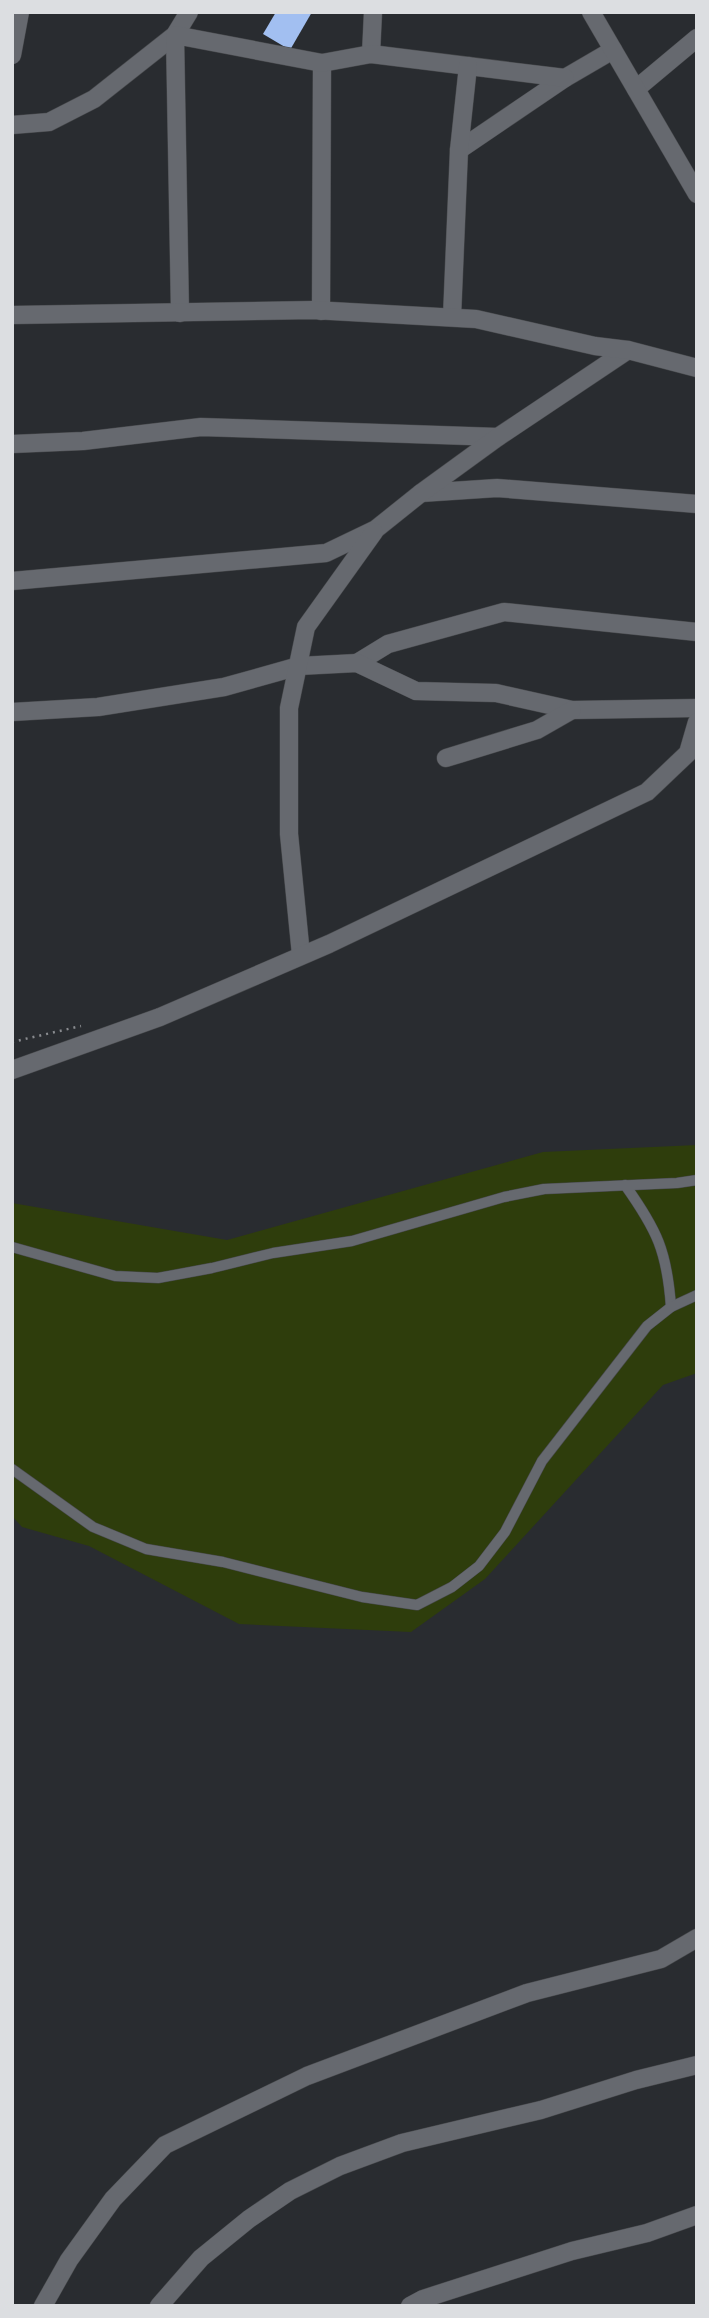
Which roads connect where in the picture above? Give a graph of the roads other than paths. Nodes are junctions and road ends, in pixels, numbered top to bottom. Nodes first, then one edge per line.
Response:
1 (20, 12) edge
2 (189, 12) edge
3 (373, 12) edge
4 (591, 12) edge
5 (175, 34) junction
6 (697, 38) edge
7 (613, 50) junction
8 (371, 54) junction
9 (12, 55) edge
10 (322, 63) junction
11 (468, 66) junction
12 (565, 78) junction
13 (636, 89) junction
14 (12, 125) edge
15 (459, 150) junction
16 (697, 194) edge
17 (321, 311) junction
18 (180, 313) junction
19 (12, 315) edge
20 (452, 317) junction
21 (628, 350) junction
22 (697, 368) edge
23 (498, 437) junction
24 (12, 444) edge
25 (421, 493) junction
26 (697, 504) edge
27 (376, 529) junction
28 (12, 581) edge
29 (697, 632) edge
30 (357, 663) junction
31 (299, 666) junction
32 (697, 708) edge
33 (572, 710) junction
34 (12, 712) edge
35 (697, 722) edge
36 (446, 758) dead end
37 (301, 956) junction
38 (12, 1070) edge
39 (697, 1180) edge
40 (625, 1185) junction
41 (12, 1247) edge
42 (697, 1295) edge
43 (671, 1307) junction
44 (12, 1469) edge
45 (697, 1938) edge
46 (697, 2065) edge
47 (697, 2215) edge
48 (43, 2306) edge
49 (159, 2306) edge
50 (410, 2306) edge

1 - 9 street
2 - 5 street
3 - 8 street
4 - 7 street
5 - 10 street
5 - 14 street
5 - 18 street
6 - 13 street
7 - 12 street
7 - 13 street
8 - 10 street
8 - 11 street
10 - 17 street
11 - 12 street
11 - 15 street
12 - 15 street
13 - 16 street
15 - 20 street
17 - 18 street
17 - 20 street
18 - 19 street
20 - 21 street
21 - 22 street
21 - 23 street
23 - 24 street
23 - 25 street
25 - 26 street
25 - 27 street
27 - 28 street
27 - 31 street
29 - 30 street
30 - 31 street
30 - 33 street
31 - 34 street
31 - 37 street
32 - 33 street
33 - 36 street
35 - 37 street
37 - 38 street
39 - 40 lane
40 - 41 lane
40 - 43 lane
42 - 43 lane
43 - 44 lane
45 - 48 street
46 - 49 street
47 - 50 street

